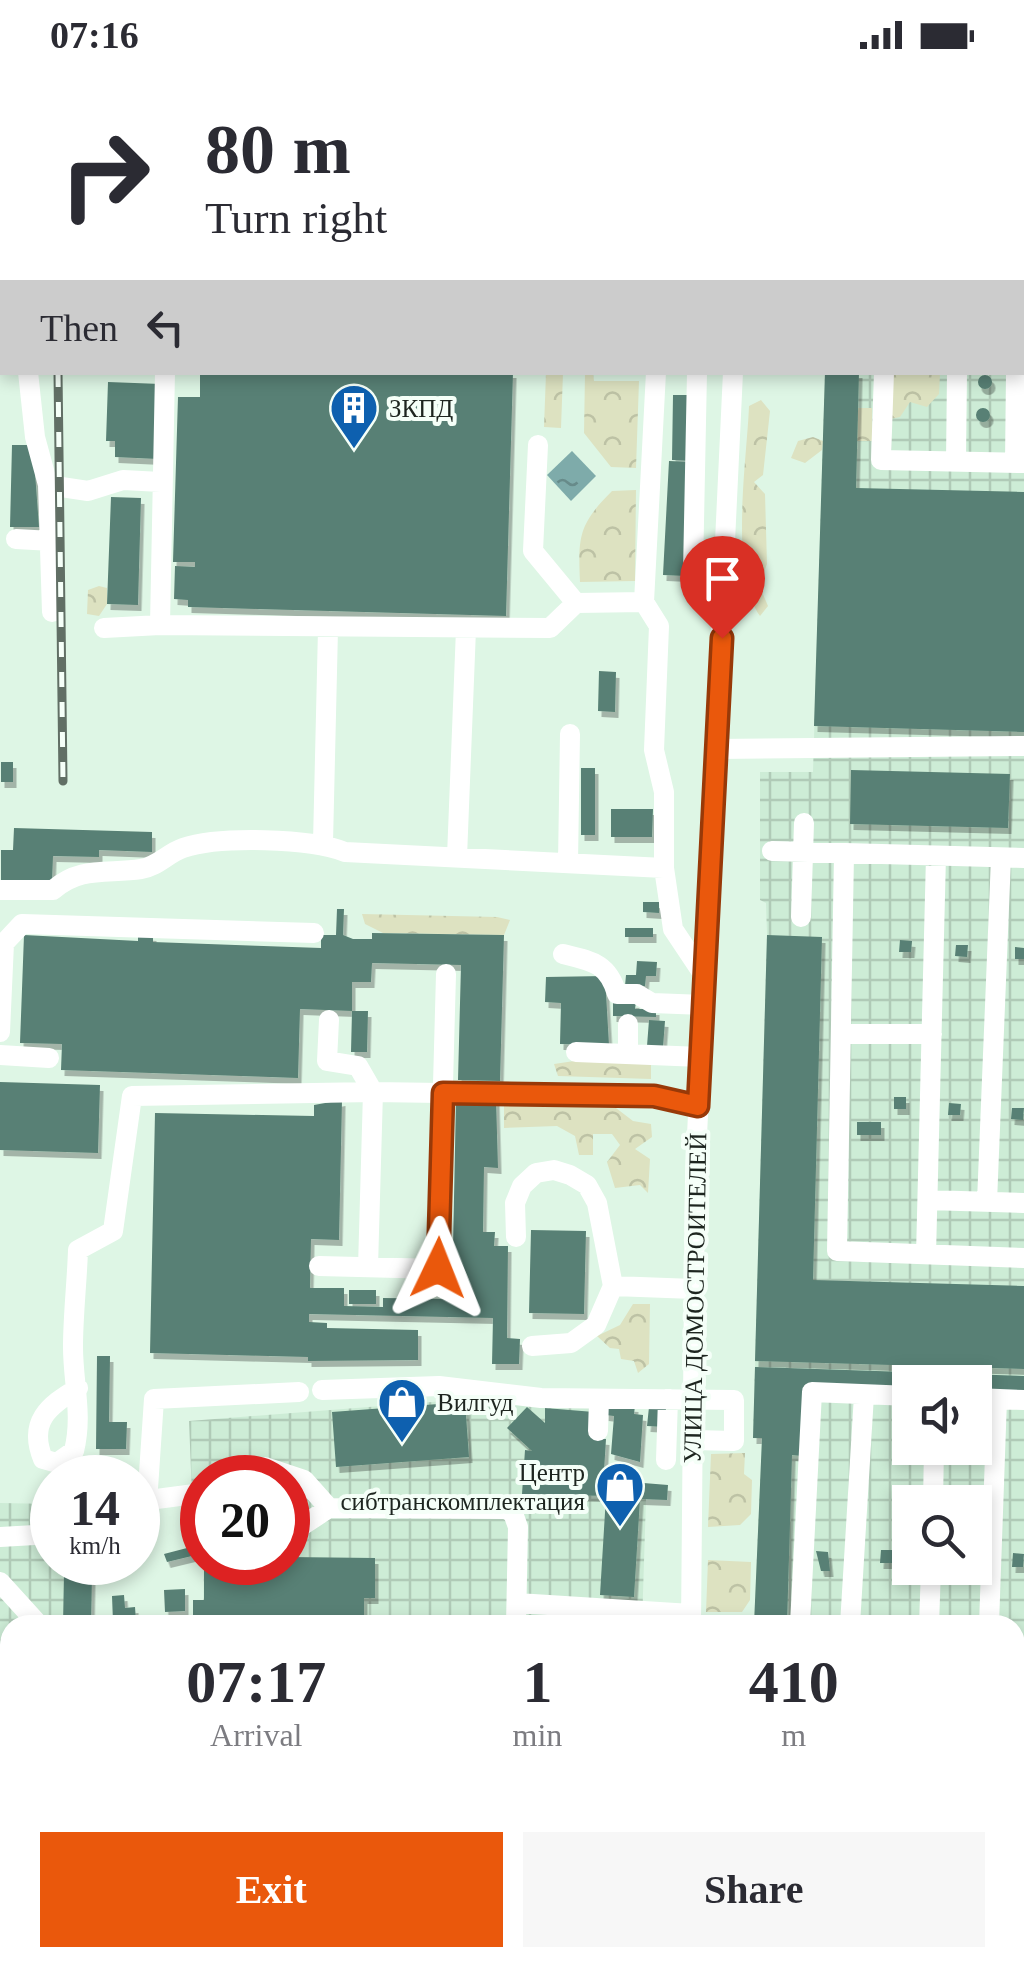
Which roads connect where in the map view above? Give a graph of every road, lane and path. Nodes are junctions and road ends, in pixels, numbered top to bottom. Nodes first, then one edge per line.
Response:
1 (28, 375) edge
2 (165, 375) edge
3 (656, 375) edge
4 (697, 375) edge
5 (732, 375) edge
6 (884, 375) edge
7 (957, 375) edge
8 (1016, 375) edge
9 (538, 445) dead end
10 (956, 462) junction
11 (1019, 463) edge
12 (162, 482) junction
13 (48, 484) junction
14 (696, 487) junction
15 (730, 489) junction
16 (16, 540) dead end
17 (52, 542) junction
18 (693, 572) dead end
19 (576, 602) junction
20 (644, 602) junction
21 (52, 612) dead end
22 (160, 626) junction
23 (104, 628) dead end
24 (328, 629) junction
25 (466, 629) junction
26 (570, 734) dead end
27 (1024, 746) edge
28 (717, 749) junction
29 (804, 823) dead end
30 (323, 843) junction
31 (772, 852) dead end
32 (803, 852) junction
33 (844, 854) junction
34 (936, 856) junction
35 (457, 857) junction
36 (1001, 858) junction
37 (1024, 858) edge
38 (568, 863) junction
39 (664, 868) junction
40 (0, 890) edge
41 (801, 917) dead end
42 (314, 933) dead end
43 (563, 954) dead end
44 (446, 974) dead end
45 (705, 977) junction
46 (704, 1005) junction
47 (329, 1020) dead end
48 (628, 1024) dead end
49 (0, 1032) edge
50 (841, 1034) junction
51 (932, 1034) junction
52 (576, 1052) dead end
53 (628, 1053) junction
54 (0, 1055) edge
55 (701, 1057) junction
56 (49, 1058) dead end
57 (374, 1092) junction
58 (443, 1093) junction
59 (698, 1106) junction
60 (928, 1200) junction
61 (987, 1202) junction
62 (1024, 1203) edge
63 (516, 1238) dead end
64 (926, 1255) junction
65 (1024, 1258) edge
66 (319, 1266) dead end
67 (368, 1267) junction
68 (614, 1286) junction
69 (694, 1289) junction
70 (532, 1346) dead end
71 (78, 1388) dead end
72 (322, 1390) dead end
73 (299, 1392) dead end
74 (864, 1394) junction
75 (892, 1395) edge
76 (600, 1399) junction
77 (668, 1399) junction
78 (693, 1399) junction
79 (992, 1399) edge
80 (997, 1399) junction
81 (1024, 1400) edge
82 (598, 1431) dead end
83 (692, 1440) junction
84 (151, 1455) edge
85 (666, 1460) dead end
86 (310, 1487) edge
87 (329, 1508) junction
88 (310, 1521) edge
89 (30, 1535) edge
90 (0, 1537) edge
91 (0, 1582) edge
92 (931, 1585) edge
93 (517, 1614) edge
94 (30, 1615) edge
95 (552, 1615) edge
96 (691, 1615) edge
97 (801, 1615) edge
98 (851, 1615) edge
99 (930, 1615) edge
100 (989, 1615) edge

1 - 13 street
2 - 12 street
3 - 20 street
4 - 14 street
5 - 15 street, УЛИЦА ДОМОСТРОИТЕЛЕЙ
6 - 10 street
7 - 10 street
8 - 11 street
9 - 19 street
10 - 11 street
12 - 13 street
12 - 22 street
13 - 17 street
14 - 15 street
14 - 18 street
15 - 28 street, УЛИЦА ДОМОСТРОИТЕЛЕЙ
16 - 17 street
17 - 21 street
19 - 20 street
19 - 25 street
20 - 39 street
22 - 23 street
22 - 24 street
24 - 25 street
24 - 30 street
25 - 35 street
26 - 38 street
27 - 28 street
28 - 45 street, УЛИЦА ДОМОСТРОИТЕЛЕЙ
29 - 32 street
30 - 35 street
30 - 40 street
31 - 32 street
32 - 33 street
32 - 41 street
33 - 34 street
33 - 50 street
34 - 36 street
34 - 51 street
35 - 38 street
36 - 37 street
36 - 61 street
38 - 39 street
39 - 45 street
42 - 49 street
43 - 46 street
44 - 58 street
45 - 46 street, УЛИЦА ДОМОСТРОИТЕЛЕЙ
46 - 55 street, УЛИЦА ДОМОСТРОИТЕЛЕЙ
47 - 57 street
48 - 53 street
50 - 51 street
50 - 64 street
51 - 60 street
52 - 53 street
53 - 55 street
54 - 56 street
55 - 59 street, УЛИЦА ДОМОСТРОИТЕЛЕЙ
57 - 58 street
57 - 67 street
57 - 71 street
58 - 59 street
58 - 67 street
59 - 69 street, УЛИЦА ДОМОСТРОИТЕЛЕЙ
60 - 61 street
60 - 64 street
61 - 62 street
63 - 68 street
64 - 65 street
66 - 67 street
68 - 69 street
68 - 70 street
69 - 78 street, УЛИЦА ДОМОСТРОИТЕЛЕЙ
72 - 76 street
73 - 84 street
74 - 75 street
74 - 97 street
74 - 98 street
76 - 77 street
76 - 82 street
77 - 78 street
77 - 85 street
78 - 83 street, УЛИЦА ДОМОСТРОИТЕЛЕЙ
78 - 83 street
79 - 80 street
80 - 81 street
80 - 100 street
83 - 96 street, УЛИЦА ДОМОСТРОИТЕЛЕЙ
86 - 87 street
87 - 88 street
87 - 93 street
89 - 90 street
91 - 94 street
92 - 99 street
93 - 95 street

